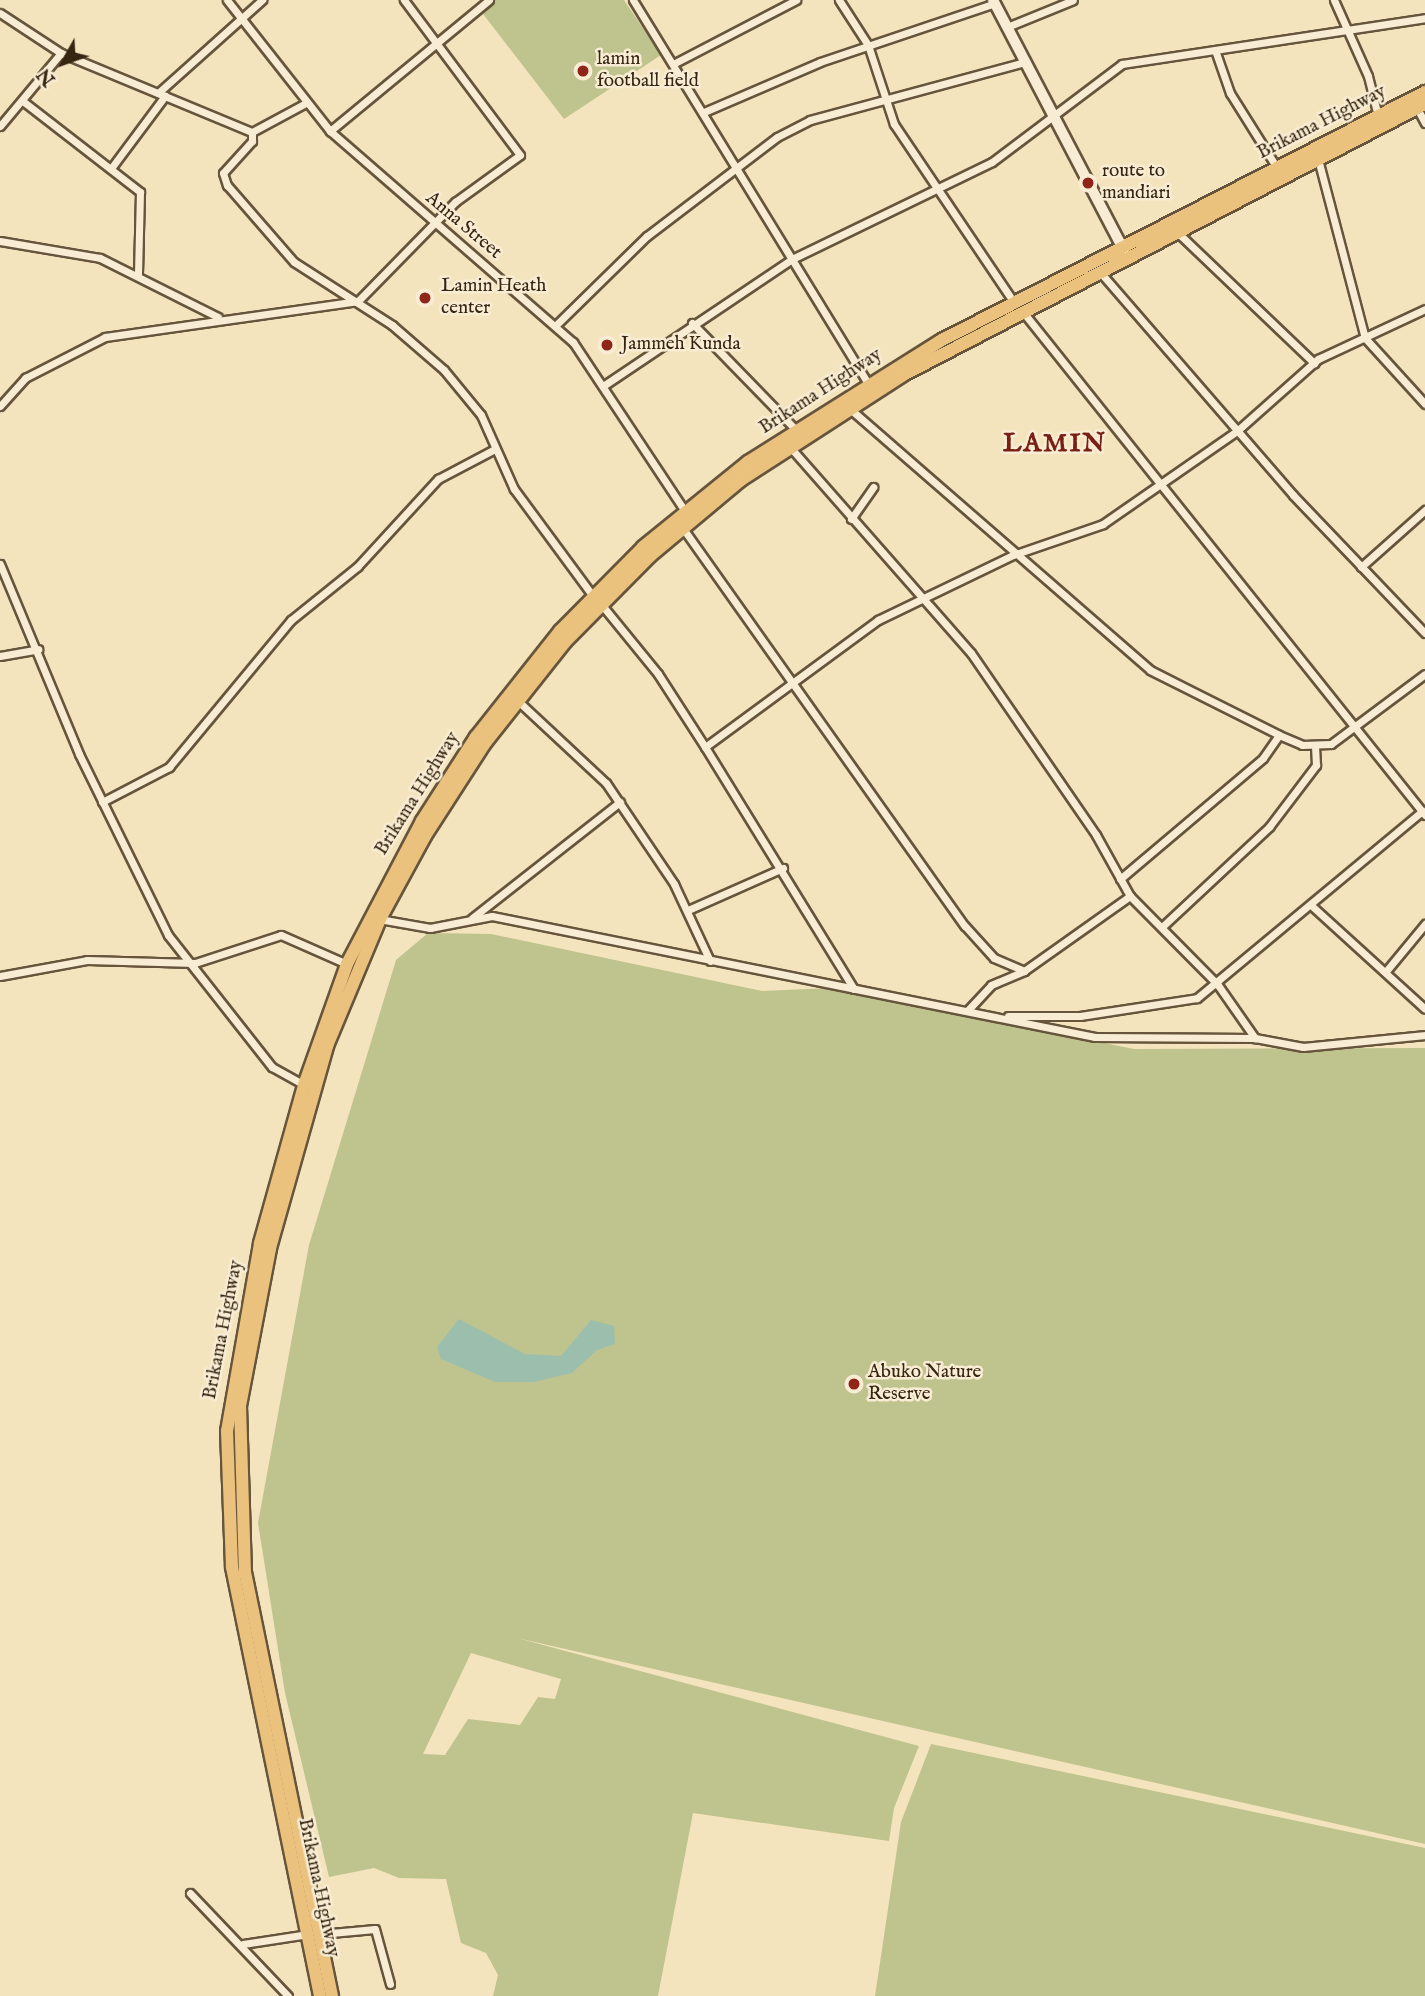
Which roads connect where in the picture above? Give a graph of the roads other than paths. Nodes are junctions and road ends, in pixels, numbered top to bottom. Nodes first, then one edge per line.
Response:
1 (227, 0) edge
2 (262, 0) edge
3 (404, 0) edge
4 (489, 0) edge
5 (633, 0) edge
6 (796, 0) edge
7 (839, 0) edge
8 (1073, 0) edge
9 (1334, 0) edge
10 (994, 1) edge
11 (0, 13) edge
12 (1425, 18) edge
13 (242, 20) junction
14 (1007, 27) junction
15 (1348, 30) junction
16 (437, 42) junction
17 (868, 45) junction
18 (1215, 50) junction
19 (61, 53) junction
20 (1025, 62) junction
21 (673, 64) junction
22 (1425, 92) edge
23 (161, 94) junction
24 (882, 101) junction
25 (24, 102) junction
26 (304, 104) junction
27 (1421, 106) edge
28 (704, 112) junction
29 (1378, 116) junction
30 (1054, 119) junction
31 (1425, 123) edge
32 (0, 126) edge
33 (330, 131) junction
34 (252, 132) junction
35 (1318, 159) junction
36 (112, 167) junction
37 (735, 168) junction
38 (1277, 168) junction
39 (934, 188) junction
40 (436, 225) junction
41 (1177, 232) junction
42 (0, 241) edge
43 (1125, 253) junction
44 (792, 259) junction
45 (1100, 272) junction
46 (138, 274) junction
47 (358, 301) junction
48 (1019, 307) junction
49 (1425, 309) edge
50 (218, 317) junction
51 (692, 323) junction
52 (556, 324) junction
53 (1365, 338) junction
54 (1314, 363) junction
55 (603, 386) junction
56 (871, 387) junction
57 (1425, 404) edge
58 (0, 406) edge
59 (848, 407) junction
60 (795, 429) junction
61 (1238, 430) junction
62 (789, 446) junction
63 (495, 449) junction
64 (873, 487) dead end
65 (1160, 489) junction
66 (1425, 510) edge
67 (686, 519) junction
68 (851, 519) junction
69 (1013, 555) junction
70 (0, 564) edge
71 (1361, 567) junction
72 (926, 596) junction
73 (597, 600) junction
74 (1425, 633) edge
75 (38, 649) junction
76 (0, 656) edge
77 (1425, 674) edge
78 (795, 683) junction
79 (517, 701) junction
80 (1353, 731) junction
81 (1279, 735) junction
82 (1315, 745) junction
83 (705, 747) junction
84 (102, 802) junction
85 (620, 802) junction
86 (1424, 813) edge
87 (783, 868) junction
88 (1120, 878) junction
89 (1130, 897) junction
90 (1313, 907) junction
91 (688, 910) junction
92 (375, 917) junction
93 (468, 920) junction
94 (1425, 924) edge
95 (1164, 926) junction
96 (710, 961) junction
97 (195, 963) junction
98 (347, 964) junction
99 (1387, 970) junction
100 (1024, 971) junction
101 (0, 976) edge
102 (1218, 985) junction
103 (853, 989) junction
104 (1425, 1009) edge
105 (968, 1010) junction
106 (993, 1017) junction
107 (1425, 1035) edge
108 (1255, 1038) junction
109 (304, 1085) junction
110 (243, 1598) junction
111 (190, 1893) dead end
112 (314, 1934) junction
113 (243, 1944) junction
114 (390, 1984) dead end
115 (288, 1996) edge
116 (320, 1996) edge
117 (332, 1996) edge

1 - 13 street, Anna Street
2 - 13 street
3 - 16 street
4 - 16 street
5 - 21 street
6 - 21 street
7 - 17 street
8 - 14 street
9 - 15 street
10 - 14 main road
10 - 17 street
11 - 19 street
12 - 15 street
13 - 23 street
13 - 26 street, Anna Street
14 - 20 main road
15 - 18 street
15 - 29 street
16 - 33 street
16 - 40 street
17 - 24 street
17 - 28 street
18 - 30 street
18 - 38 street
19 - 23 street
19 - 25 street
20 - 24 street
20 - 30 main road
21 - 28 street
22 - 29 highway, Brikama Highway
23 - 34 street
23 - 36 street
24 - 37 street
24 - 39 street
25 - 32 street
25 - 36 street
26 - 33 street, Anna Street
26 - 34 street
27 - 31 street
27 - 35 highway, Brikama Highway
28 - 37 street
29 - 38 highway, Brikama Highway
30 - 39 street
30 - 43 main road
33 - 40 street, Anna Street
34 - 47 street
35 - 41 highway, Brikama Highway
35 - 53 street
36 - 46 street
37 - 44 street
37 - 52 street
38 - 43 highway, Brikama Highway
39 - 44 street
39 - 48 street
40 - 47 street
40 - 52 street, Anna Street
41 - 43 highway, Brikama Highway
41 - 54 street
42 - 46 street
43 - 45 highway, Brikama Highway
43 - 48 highway, Brikama Highway
44 - 51 street
44 - 56 street
45 - 48 highway, Brikama Highway
45 - 61 street
46 - 50 street
47 - 50 street
47 - 63 street
48 - 56 highway, Brikama Highway
48 - 65 street
49 - 53 street
50 - 58 street
51 - 55 street
51 - 60 street
52 - 55 street, Anna Street
53 - 54 street
53 - 57 street
54 - 61 street
55 - 67 street, Anna Street
56 - 59 highway, Brikama Highway
56 - 60 highway, Brikama Highway
59 - 62 highway, Brikama Highway
59 - 69 street
60 - 67 highway, Brikama Highway
61 - 65 street
61 - 71 street
62 - 67 highway, Brikama Highway
62 - 68 street
63 - 73 street
63 - 84 street
64 - 68 street
65 - 69 street
65 - 80 street
66 - 71 street
67 - 73 highway, Brikama Highway
67 - 78 street, Anna Street
68 - 72 street
69 - 72 street
69 - 81 street
70 - 75 street
71 - 74 street
72 - 78 street
72 - 88 street
73 - 79 highway, Brikama Highway
73 - 83 street
73 - 92 highway, Brikama Highway
75 - 76 street
75 - 84 street
77 - 80 street
78 - 83 street
78 - 100 street, Anna Street
79 - 85 street
79 - 92 highway, Brikama Highway
80 - 82 street
80 - 86 street
81 - 82 street
81 - 88 street
82 - 95 street
83 - 87 street
84 - 97 street
85 - 91 street
85 - 93 street
86 - 90 street
87 - 91 street
87 - 103 street
88 - 89 street
89 - 95 street
89 - 100 street
90 - 99 street
90 - 102 street
91 - 96 street
92 - 93 street
92 - 98 highway, Brikama Highway
92 - 110 highway, Brikama Highway
93 - 96 street
94 - 99 street
95 - 102 street
96 - 103 street
97 - 98 street
97 - 101 street
97 - 109 street
98 - 109 highway, Brikama Highway
99 - 104 street
100 - 105 street
102 - 106 street
102 - 108 street
103 - 105 street
105 - 106 street
106 - 108 street
107 - 108 street
109 - 110 highway, Brikama Highway
110 - 112 highway, Brikama Highway
111 - 113 street
112 - 113 street
112 - 114 street
112 - 116 highway, Brikama Highway
112 - 117 highway, Brikama Highway
113 - 115 street

